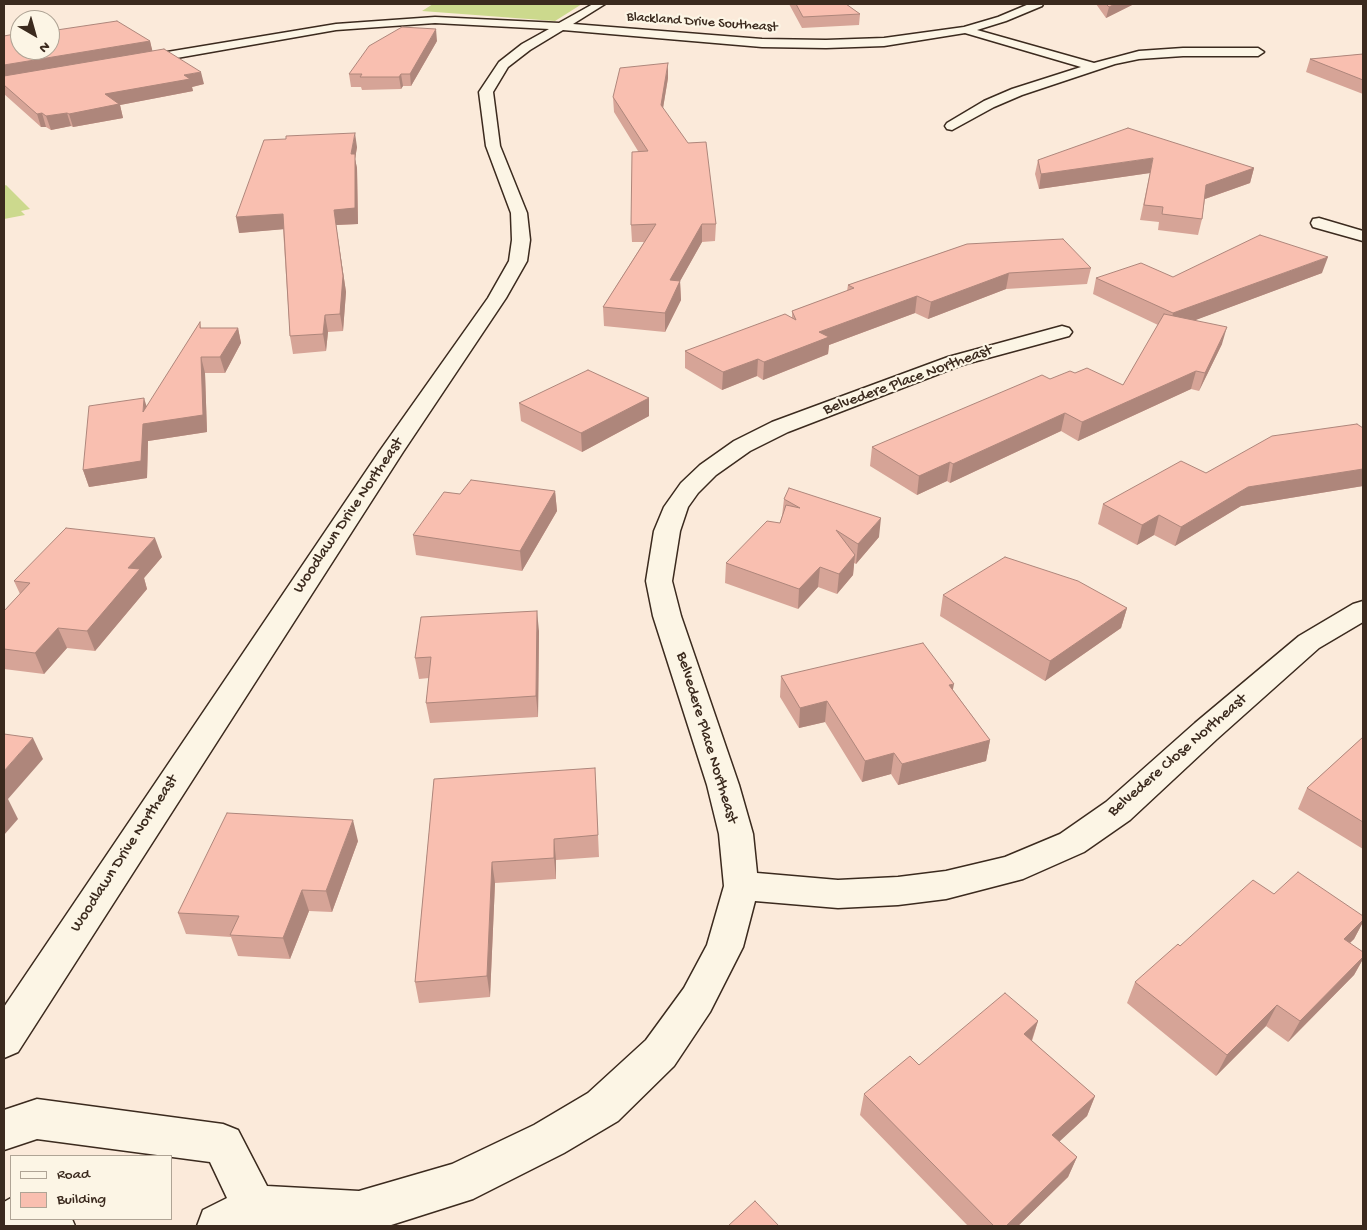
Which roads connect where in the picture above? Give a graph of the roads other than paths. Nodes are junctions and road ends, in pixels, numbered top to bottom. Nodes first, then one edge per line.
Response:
1 (600, 4) edge
2 (1038, 4) edge
3 (561, 27) junction
4 (965, 30) junction
5 (1258, 52) dead end
6 (122, 64) edge
7 (1091, 66) junction
8 (952, 126) dead end
9 (1319, 223) dead end
10 (1363, 236) edge
11 (1062, 332) dead end
12 (1363, 610) edge
13 (741, 886) junction
14 (4, 1040) edge
15 (4, 1130) edge
16 (236, 1216) edge
17 (23, 1220) edge
18 (53, 1226) edge

1 - 3 street, Woodlawn Drive Northeast
2 - 4 street, Blackland Drive Southeast
3 - 4 street, Blackland Drive Southeast
3 - 6 street, Blackland Drive Southeast
3 - 14 street, Woodlawn Drive Northeast
4 - 7 street
5 - 7 street
7 - 8 street
9 - 10 street
11 - 13 street, Belvedere Place Northeast
12 - 13 street, Belvedere Close Northeast
13 - 16 street, Belvedere Place Northeast
15 - 16 street, Belvedere Place Northeast
17 - 18 street

